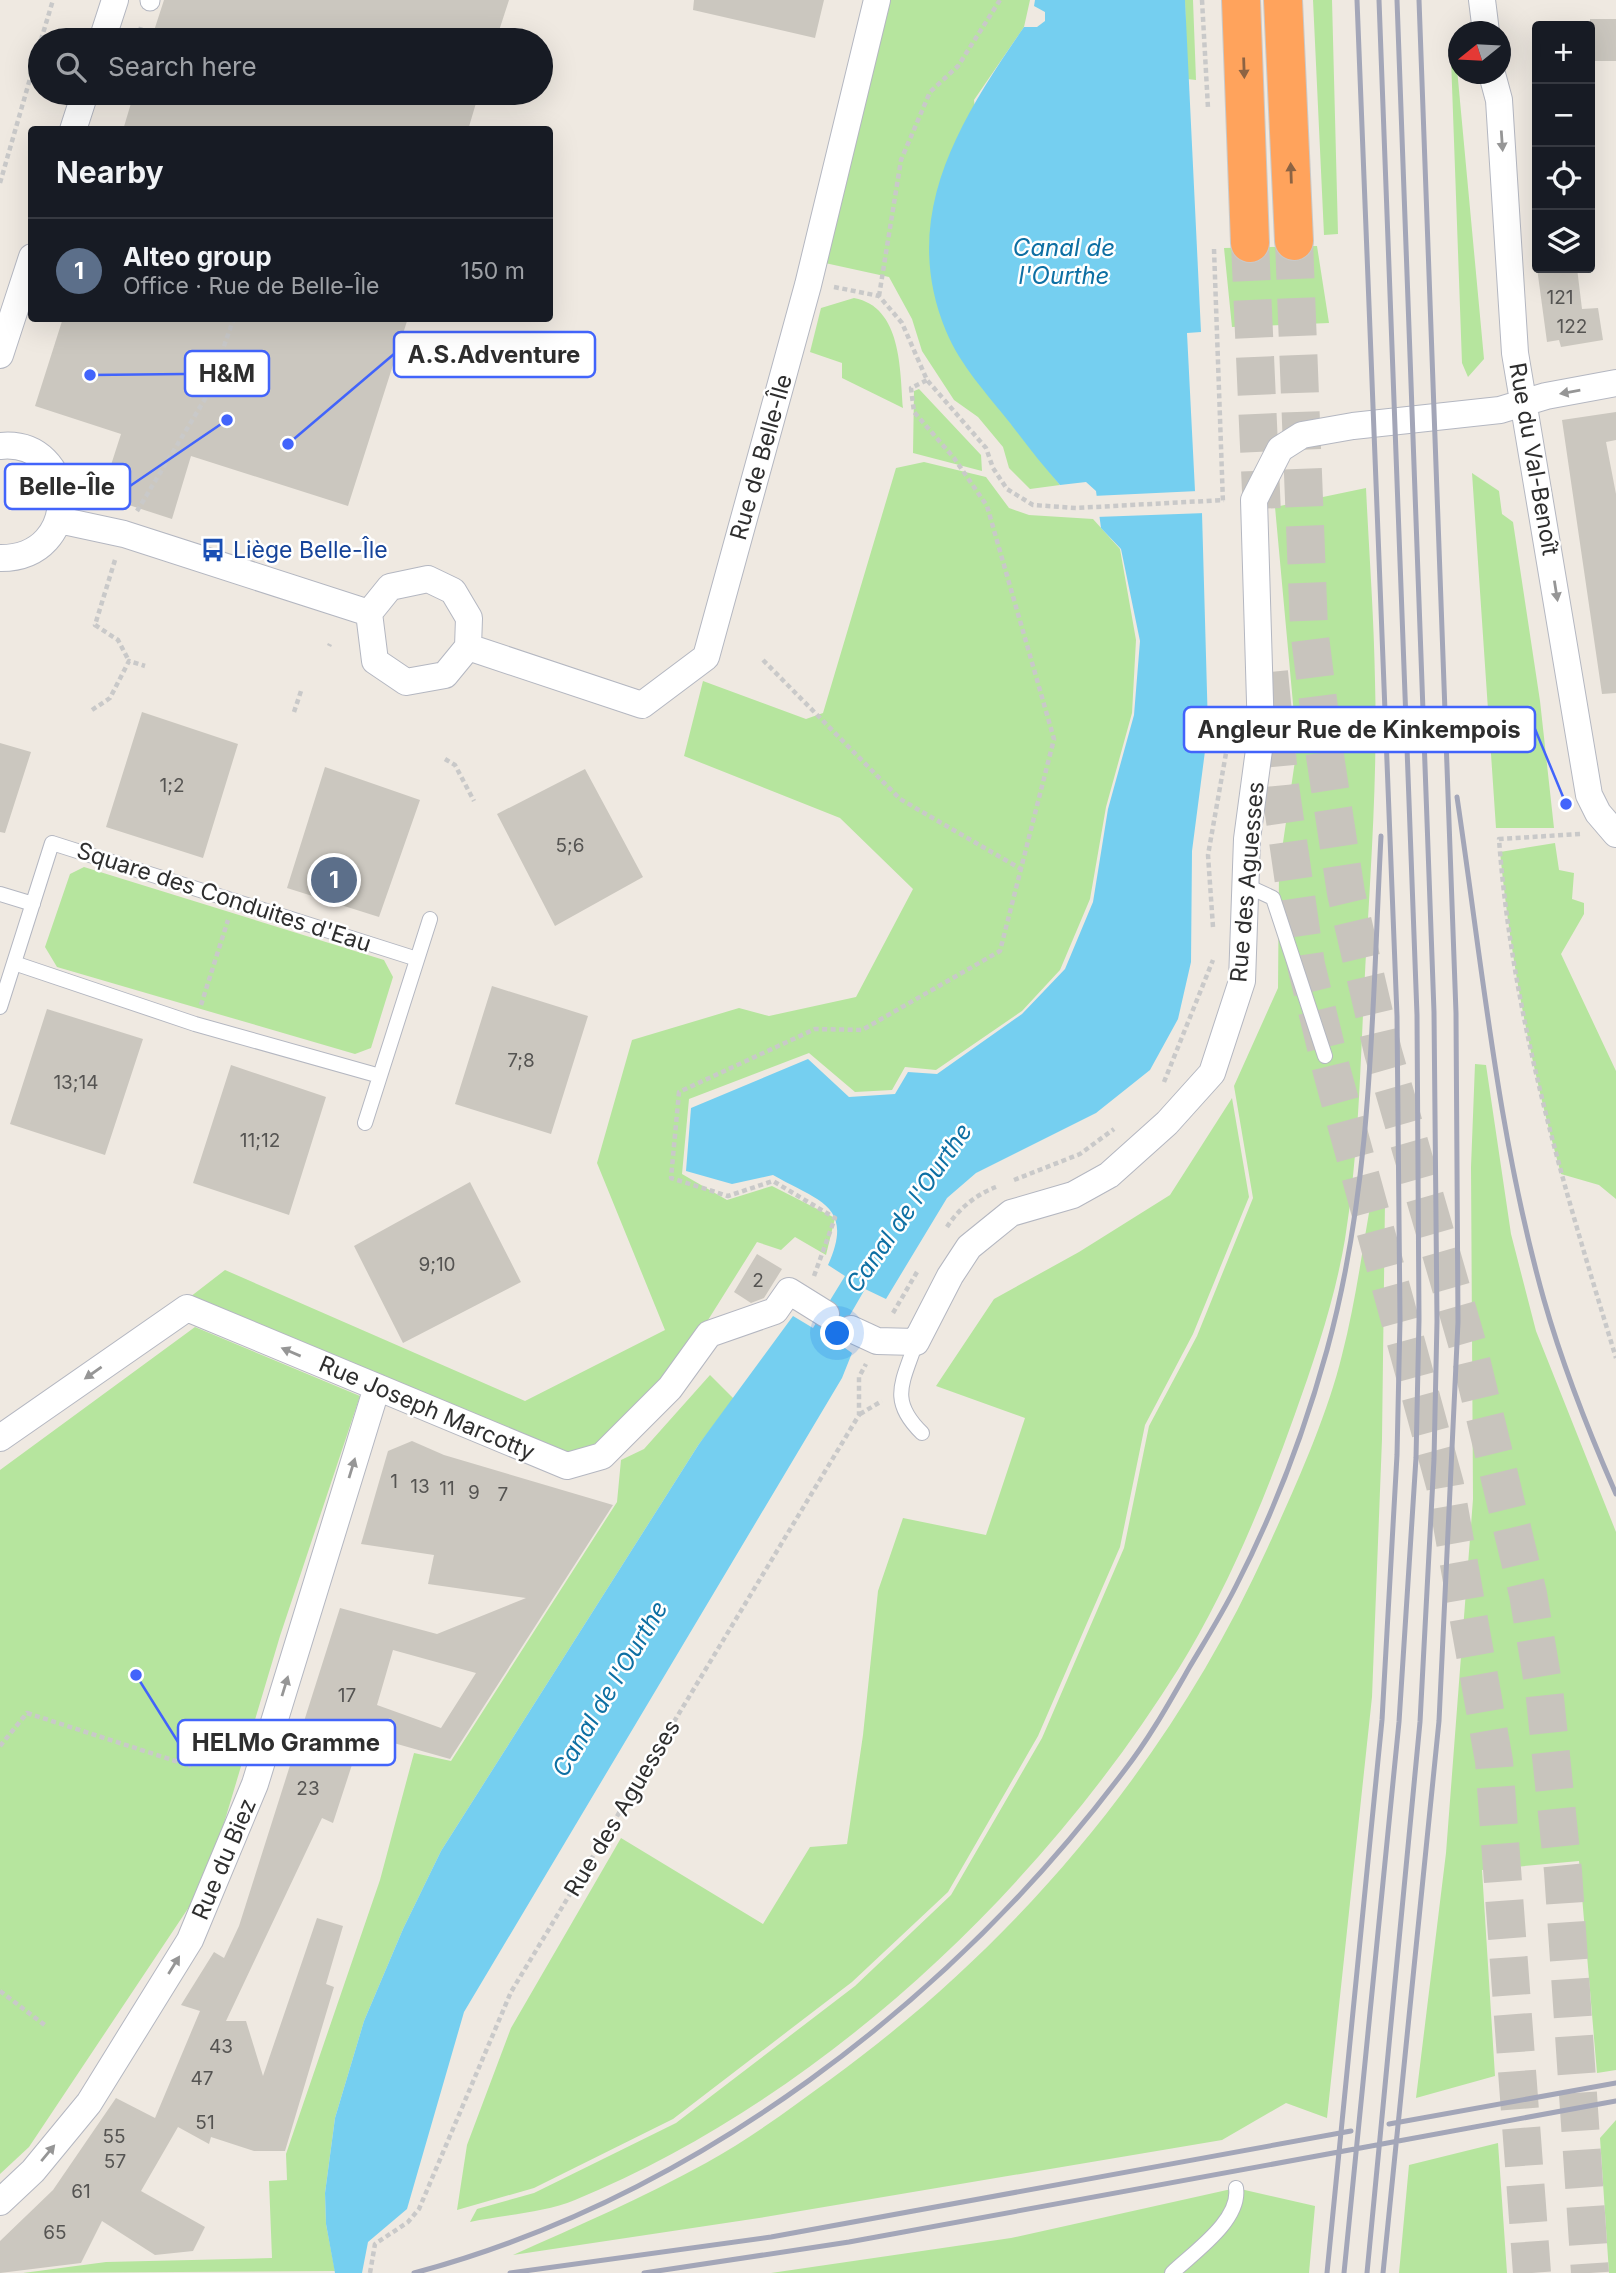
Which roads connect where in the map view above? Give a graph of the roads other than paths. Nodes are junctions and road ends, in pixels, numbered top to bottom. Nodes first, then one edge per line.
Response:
1 (115, 0) edge
2 (877, 0) edge
3 (1241, 0) edge
4 (1283, 0) edge
5 (1482, 0) edge
6 (1485, 21) edge
7 (106, 28) edge
8 (1495, 84) edge
9 (81, 105) edge
10 (74, 126) edge
11 (1294, 242) tunnel mouth
12 (1250, 243) tunnel mouth
13 (28, 269) edge
14 (0, 355) edge
15 (1616, 383) edge
16 (1524, 403) junction
17 (0, 446) edge
18 (59, 520) junction
19 (0, 558) edge
20 (369, 613) junction
21 (468, 647) junction
22 (1616, 834) edge
23 (1245, 885) junction
24 (0, 894) edge
25 (33, 904) junction
26 (430, 919) dead end
27 (417, 959) junction
28 (14, 963) junction
29 (0, 1007) edge
30 (1325, 1056) dead end
31 (380, 1076) junction
32 (365, 1123) dead end
33 (817, 1309) road end
34 (851, 1329) dead end
35 (916, 1342) junction
36 (377, 1387) junction
37 (922, 1433) dead end
38 (0, 1438) edge
39 (1236, 2188) dead end
40 (0, 2202) edge
41 (1172, 2273) edge

1 - 7 street
2 - 21 street, Rue de Belle-Île
3 -> 12 highway
11 -> 4 highway
5 - 6 street
8 -> 16 street, Rue du Val-Benoît
9 - 10 street
13 - 14 street
15 -> 16 street, Rue des Aguesses
16 -> 22 street, Rue du Val-Benoît
16 - 23 street, Rue des Aguesses
17 - 18 street
18 - 19 street
18 - 20 street
20 - 21 street
20 - 21 street
23 - 30 lane
23 - 35 street, Rue des Aguesses
24 - 25 lane
25 - 27 lane, Square des Conduites d'Eau
25 - 28 lane, Square des Conduites d'Eau
26 - 27 lane
27 - 31 lane
28 - 29 lane, Square des Conduites d'Eau
28 - 31 lane
31 - 32 lane
33 - 36 street, Rue Joseph Marcotty
34 - 35 street
35 - 37 lane
36 -> 38 street, Rue Joseph Marcotty
40 -> 36 street, Rue du Biez
39 - 41 lane

